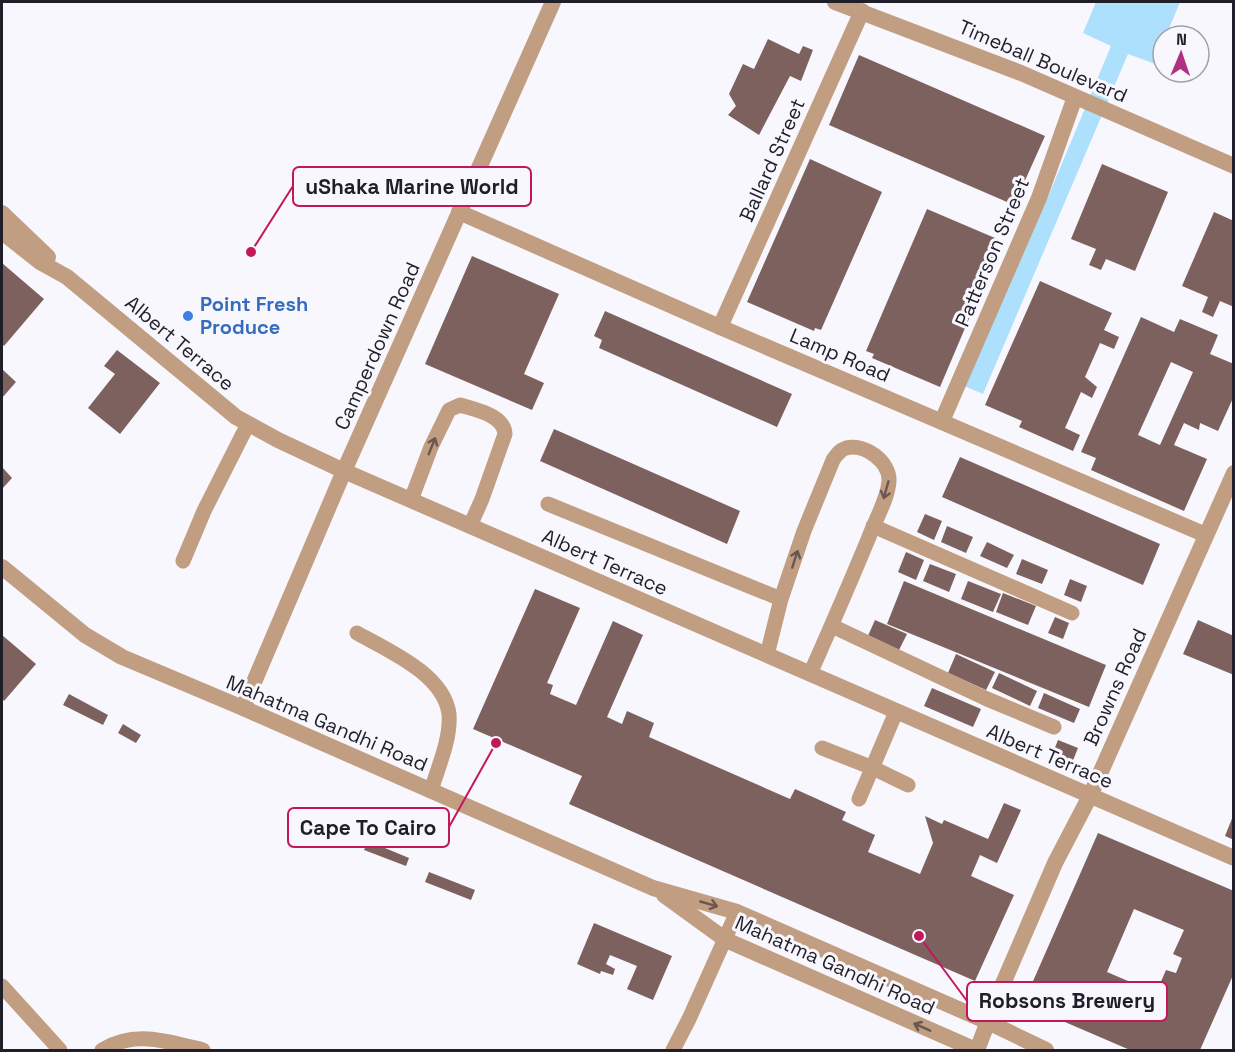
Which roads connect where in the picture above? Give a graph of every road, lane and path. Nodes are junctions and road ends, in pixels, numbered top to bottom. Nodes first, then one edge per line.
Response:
1 (553, 2) edge
2 (835, 2) edge
3 (862, 10) junction
4 (1078, 98) junction
5 (1233, 166) edge
6 (459, 212) junction
7 (2, 213) edge
8 (2, 232) edge
9 (67, 277) junction
10 (720, 327) junction
11 (942, 421) junction
12 (248, 424) junction
13 (344, 471) junction
14 (1233, 473) edge
15 (411, 500) junction
16 (548, 504) dead end
17 (470, 526) junction
18 (873, 526) junction
19 (1206, 536) junction
20 (183, 561) dead end
21 (2, 567) edge
22 (781, 599) junction
23 (1072, 612) dead end
24 (832, 626) junction
25 (357, 633) dead end
26 (767, 655) junction
27 (810, 674) junction
28 (243, 708) junction
29 (896, 712) junction
30 (1054, 728) dead end
31 (822, 748) dead end
32 (873, 768) junction
33 (908, 785) dead end
34 (430, 791) junction
35 (1090, 796) junction
36 (859, 799) dead end
37 (1233, 858) edge
38 (653, 888) junction
39 (737, 912) junction
40 (726, 940) junction
41 (2, 986) edge
42 (988, 1022) junction
43 (60, 1050) edge
44 (102, 1050) edge
45 (203, 1050) edge
46 (673, 1050) edge
47 (976, 1050) edge
48 (1046, 1050) edge

1 - 6 street, Camperdown Road
2 - 3 street, Timeball Boulevard
3 - 4 street, Timeball Boulevard
3 - 10 street, Ballard Street
4 - 5 street, Timeball Boulevard
4 - 11 street, Patterson Street
6 - 10 street, Lamp Road
6 - 13 street, Camperdown Road
7 - 9 street
8 - 9 street, Albert Terrace
9 - 12 street, Albert Terrace
10 - 11 street, Lamp Road
11 - 19 street, Lamp Road
12 - 13 street, Albert Terrace
12 - 20 lane
13 - 15 street, Albert Terrace
13 - 28 street, Camperdown Road
14 - 19 street, Browns Road
15 - 17 street, Albert Terrace
15 -> 17 lane
16 - 22 lane
17 - 26 street, Albert Terrace
22 -> 18 lane
18 - 23 lane
18 - 24 lane
19 - 35 street, Browns Road
21 - 28 street, Mahatma Gandhi Road
22 - 26 lane
24 - 27 lane
24 - 30 lane
25 - 34 lane
26 - 27 street, Albert Terrace
27 - 29 street, Albert Terrace
28 - 34 street, Mahatma Gandhi Road
29 - 32 lane
29 - 35 street, Albert Terrace
31 - 32 lane
32 - 33 lane
32 - 36 lane
34 - 38 street, Mahatma Gandhi Road
35 - 37 street, Albert Terrace
35 - 42 street, Browns Road
38 -> 39 street, Mahatma Gandhi Road
38 - 40 street, Mahatma Gandhi Road
39 - 40 lane
39 - 42 street, Mahatma Gandhi Road
40 - 46 lane
47 -> 40 street, Mahatma Gandhi Road
41 - 43 lane
42 - 47 street, Browns Road
42 - 48 street, Mahatma Gandhi Road
44 - 45 lane

